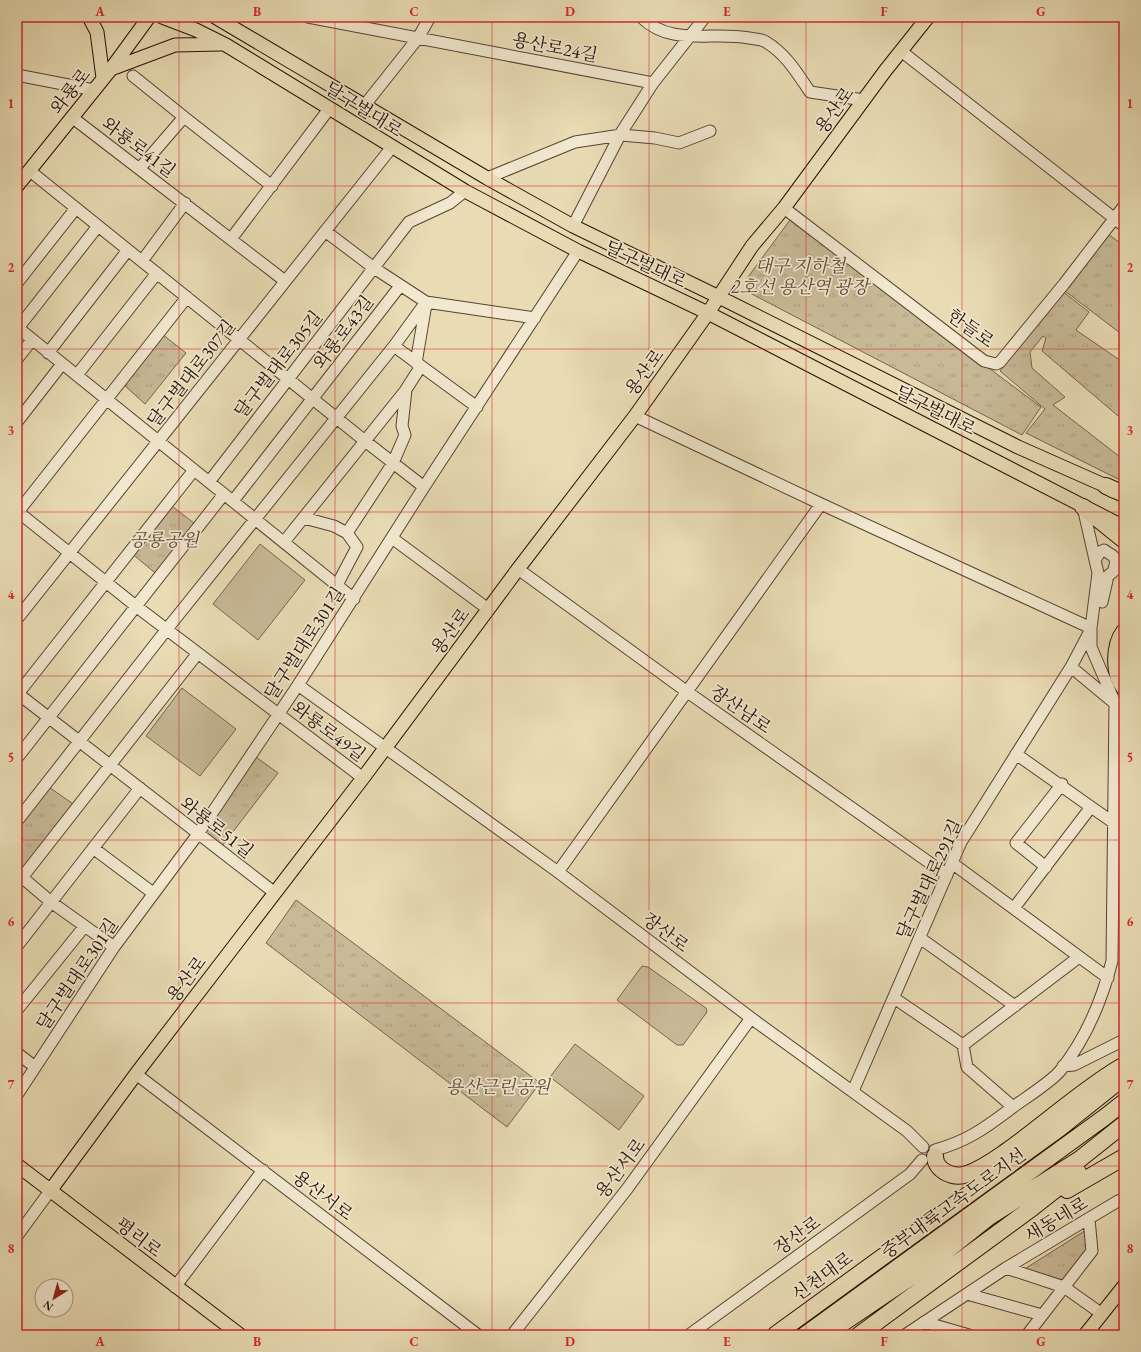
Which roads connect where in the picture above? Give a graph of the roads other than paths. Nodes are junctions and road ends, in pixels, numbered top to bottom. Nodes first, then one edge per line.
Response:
1 (89, 17) edge
2 (149, 17) edge
3 (162, 17) edge
4 (216, 17) edge
5 (234, 17) edge
6 (308, 17) edge
7 (430, 17) edge
8 (641, 17) edge
9 (705, 17) edge
10 (928, 17) edge
11 (246, 35) junction
12 (418, 38) junction
13 (689, 38) junction
14 (226, 45) junction
15 (901, 51) junction
16 (107, 74) junction
17 (17, 75) edge
18 (133, 76) dead end
19 (653, 84) junction
20 (94, 90) junction
21 (864, 100) junction
22 (364, 106) junction
23 (329, 109) junction
24 (184, 117) junction
25 (73, 118) junction
26 (710, 131) dead end
27 (620, 136) junction
28 (392, 147) junction
29 (140, 168) junction
30 (30, 171) junction
31 (487, 178) junction
32 (17, 186) edge
33 (272, 186) junction
34 (465, 191) junction
35 (185, 203) junction
36 (1124, 206) edge
37 (76, 208) junction
38 (784, 208) junction
39 (1115, 219) junction
40 (98, 226) junction
41 (573, 226) junction
42 (1124, 226) edge
43 (325, 231) junction
44 (230, 239) junction
45 (128, 250) junction
46 (578, 251) junction
47 (142, 261) junction
48 (374, 268) junction
49 (157, 273) junction
50 (285, 281) junction
51 (17, 283) edge
52 (400, 286) junction
53 (719, 296) junction
54 (187, 297) junction
55 (426, 302) junction
56 (708, 313) junction
57 (535, 318) junction
58 (17, 328) edge
59 (239, 339) junction
60 (32, 340) junction
61 (394, 346) junction
62 (48, 353) junction
63 (17, 359) edge
64 (62, 364) junction
65 (418, 365) junction
66 (77, 375) junction
67 (288, 379) junction
68 (406, 390) junction
69 (105, 398) junction
70 (313, 399) junction
71 (476, 407) junction
72 (635, 416) junction
73 (337, 418) junction
74 (17, 422) edge
75 (159, 441) junction
76 (365, 441) junction
77 (393, 463) junction
78 (194, 470) junction
79 (209, 482) junction
80 (424, 486) junction
81 (1106, 486) junction
82 (1124, 494) edge
83 (229, 498) junction
84 (1124, 500) edge
85 (821, 504) junction
86 (1083, 507) junction
87 (18, 512) edge
88 (304, 518) junction
89 (255, 519) junction
90 (1124, 527) edge
91 (347, 533) junction
92 (392, 538) junction
93 (1124, 540) edge
94 (284, 542) junction
95 (70, 552) junction
96 (1095, 560) junction
97 (1124, 562) edge
98 (518, 569) junction
99 (1114, 569) junction
100 (106, 582) junction
101 (338, 585) junction
102 (354, 599) junction
103 (137, 607) junction
104 (488, 609) junction
105 (17, 619) edge
106 (1091, 628) junction
107 (167, 629) junction
108 (1124, 632) edge
109 (198, 653) junction
110 (1071, 666) junction
111 (298, 685) junction
112 (1124, 687) edge
113 (686, 691) junction
114 (17, 694) edge
115 (1115, 703) junction
116 (1124, 711) edge
117 (278, 714) junction
118 (49, 718) junction
119 (79, 741) junction
120 (386, 747) junction
121 (1016, 754) junction
122 (17, 758) edge
123 (109, 765) junction
124 (363, 778) junction
125 (1062, 784) junction
126 (140, 788) junction
127 (1091, 806) junction
128 (1124, 816) edge
129 (17, 821) edge
130 (1114, 823) junction
131 (198, 834) junction
132 (93, 848) junction
133 (952, 863) junction
134 (1046, 867) junction
135 (558, 872) junction
136 (947, 875) junction
137 (19, 878) edge
138 (154, 893) junction
139 (275, 893) junction
140 (51, 902) junction
141 (1014, 908) junction
142 (84, 926) junction
143 (920, 938) junction
144 (17, 946) edge
145 (114, 947) junction
146 (1080, 957) junction
147 (1108, 978) junction
148 (894, 998) junction
149 (1015, 1006) junction
150 (17, 1010) edge
151 (751, 1018) junction
152 (1124, 1040) edge
153 (963, 1045) junction
154 (17, 1052) edge
155 (35, 1066) junction
156 (1063, 1066) junction
157 (1124, 1066) edge
158 (136, 1074) junction
159 (1124, 1077) edge
160 (853, 1092) junction
161 (17, 1095) edge
162 (1124, 1102) edge
163 (1013, 1107) junction
164 (1124, 1124) edge
165 (1124, 1135) edge
166 (929, 1153) junction
167 (1124, 1156) edge
168 (17, 1165) edge
169 (263, 1170) junction
170 (50, 1192) junction
171 (1124, 1200) edge
172 (1032, 1208) junction
173 (1089, 1219) junction
174 (17, 1236) edge
175 (1006, 1268) junction
176 (1124, 1286) edge
177 (175, 1287) junction
178 (1064, 1287) junction
179 (967, 1294) junction
180 (1102, 1314) junction
181 (1042, 1315) junction
182 (924, 1322) junction
183 (240, 1335) edge
184 (478, 1335) edge
185 (512, 1335) edge
186 (689, 1335) edge
187 (775, 1335) edge
188 (805, 1335) edge
189 (825, 1335) edge
190 (859, 1335) edge
191 (905, 1335) edge
192 (969, 1335) edge
193 (1027, 1335) edge
194 (1085, 1335) edge

1 - 16 main road
2 - 16 main road, 와룡로
3 - 14 main road, 달구벌대로
4 - 11 main road, 달구벌대로
5 - 11 main road
6 - 12 street, 용산로24길
7 - 12 street
8 - 13 street
9 - 13 street
10 - 15 main road, 용산로
11 - 22 main road, 달구벌대로
12 - 19 street, 용산로24길
12 - 22 street
13 - 19 street
13 - 21 street
14 - 16 main road
14 - 23 main road, 달구벌대로
15 - 21 main road, 용산로
15 - 39 street
16 - 20 main road, 와룡로
17 - 20 street
18 - 24 street
19 - 27 street
20 - 25 main road, 와룡로
21 - 38 main road, 용산로
22 - 31 main road, 달구벌대로
23 - 28 main road, 달구벌대로
23 - 33 street
24 - 29 street
24 - 33 street
25 - 29 street, 와룡로41길
25 - 30 main road, 와룡로
26 - 27 street
27 - 31 street
27 - 41 street
28 - 34 main road, 달구벌대로
28 - 43 street, 달구벌대로307길
29 - 35 street, 와룡로41길
30 - 32 main road, 와룡로
30 - 37 street
31 - 41 main road, 달구벌대로
33 - 44 street
34 - 46 main road, 달구벌대로
34 - 48 street, 달구벌대로305길
35 - 44 street, 와룡로41길
35 - 47 street
36 - 39 street, 한들로
37 - 40 street
37 - 51 street
38 - 39 street, 한들로
38 - 53 main road, 용산로
39 - 42 street
40 - 45 street
40 - 58 street
41 - 53 main road, 달구벌대로
43 - 48 street
43 - 50 street, 달구벌대로307길
44 - 50 street, 와룡로41길
45 - 47 street
45 - 62 street
46 - 56 main road, 달구벌대로
46 - 57 street, 달구벌대로301길
47 - 49 street
48 - 52 street
48 - 67 street, 달구벌대로305길
49 - 54 street
49 - 66 street
50 - 59 street, 달구벌대로307길
52 - 55 street
52 - 70 street, 와룡로43길
53 - 56 main road, 용산로
53 - 81 main road, 달구벌대로
54 - 59 street
54 - 69 street
55 - 57 street
55 - 61 street
55 - 65 street
56 - 72 main road, 용산로
56 - 86 main road, 달구벌대로
57 - 71 street, 달구벌대로301길
58 - 60 street
59 - 67 street
59 - 75 street, 달구벌대로307길
60 - 62 street
60 - 63 street
61 - 65 street
61 - 73 street
62 - 64 street
64 - 66 street
64 - 74 street
65 - 68 street
65 - 71 street
66 - 69 street
67 - 70 street
67 - 79 street, 달구벌대로305길
68 - 76 street
68 - 77 street
69 - 75 street
69 - 87 street
70 - 73 street
70 - 83 street, 와룡로43길
71 - 80 street, 달구벌대로301길
72 - 85 street
72 - 98 main road, 용산로
73 - 76 street
73 - 89 street
75 - 78 street
75 - 95 street, 달구벌대로307길
76 - 77 street
76 - 88 street
77 - 80 street
77 - 91 street
78 - 79 street
78 - 100 street
79 - 83 street
80 - 92 street, 달구벌대로301길
81 - 82 highway
81 - 84 main road, 달구벌대로
83 - 89 street
83 - 103 street, 와룡로43길
85 - 106 street
85 - 113 street
86 - 90 main road, 달구벌대로
86 - 93 highway
86 - 96 street
87 - 95 street, 와룡로49길
88 - 91 street
88 - 94 street
89 - 94 street
89 - 107 street
91 - 101 street
92 - 102 street, 달구벌대로301길
92 - 104 street
94 - 101 street
95 - 100 street, 와룡로49길
95 - 105 street, 달구벌대로307길
96 - 99 street
96 - 106 street
97 - 99 street
98 - 104 main road, 용산로
98 - 113 street, 장산남로
99 - 106 street, 달구벌대로291길
100 - 103 street, 와룡로49길
100 - 114 street
101 - 102 street
102 - 111 street, 달구벌대로301길
103 - 107 street, 와룡로49길
103 - 118 street
104 - 120 main road, 용산로
106 - 110 street, 달구벌대로291길
106 - 115 street
107 - 109 street, 와룡로49길
107 - 119 street
108 - 112 highway
109 - 117 street, 와룡로49길
109 - 123 street
110 - 115 street
110 - 121 street, 달구벌대로291길
111 - 117 street, 달구벌대로301길
111 - 120 street
113 - 135 street
113 - 136 street, 장산남로
114 - 118 street, 와룡로51길
115 - 116 street
115 - 130 street
117 - 124 street, 와룡로49길
117 - 131 street, 달구벌대로301길
118 - 119 street, 와룡로51길
118 - 122 street
119 - 123 street, 와룡로51길
119 - 129 street
120 - 124 main road, 용산로
120 - 135 street, 장산로
121 - 125 street
121 - 133 street, 달구벌대로291길
123 - 126 street, 와룡로51길
123 - 137 street
124 - 139 main road, 용산로
125 - 127 street
125 - 134 street
126 - 131 street, 와룡로51길
126 - 132 street
127 - 130 street
127 - 134 street
128 - 130 street
130 - 147 street
131 - 138 street, 달구벌대로301길
131 - 139 street, 와룡로51길
132 - 138 street
132 - 140 street
133 - 136 street, 달구벌대로291길
133 - 141 street
134 - 141 street
135 - 151 street, 장산로
136 - 143 street, 달구벌대로291길
137 - 140 street
138 - 145 street, 달구벌대로301길
139 - 158 main road, 용산로
140 - 142 street
140 - 144 street
141 - 146 street
142 - 145 street
142 - 150 street
143 - 148 street, 달구벌대로291길
143 - 149 street
145 - 155 street, 달구벌대로301길
146 - 147 street
146 - 149 street
147 - 156 street
148 - 153 street
148 - 160 street, 달구벌대로291길
149 - 153 street
151 - 160 street, 장산로
151 - 185 street, 용산서로
152 - 156 street
153 - 163 street
154 - 155 street
155 - 161 street, 달구벌대로301길
156 - 163 street
157 - 166 highway
158 - 169 street, 용산서로
158 - 170 main road, 용산로
159 - 187 highway, 신천대로
160 - 166 street, 장산로
162 - 188 highway, 중부내륙고속도로지선
163 - 166 street
164 - 189 highway, 중부내륙고속도로지선
165 - 172 highway
166 - 186 street, 장산로
167 - 172 highway
168 - 170 main road, 평리로
169 - 177 street
169 - 184 street, 용산서로
170 - 174 street, 용산로
170 - 177 main road, 평리로
171 - 173 street, 새동네로
172 - 190 highway
173 - 175 street, 새동네로
173 - 178 street
175 - 178 street
175 - 179 street, 새동네로
176 - 180 main road
177 - 183 main road, 평리로
178 - 180 street
178 - 181 street
179 - 181 street
179 - 182 street, 새동네로
180 - 194 main road
181 - 193 street
182 - 191 street, 새동네로
182 - 192 street

